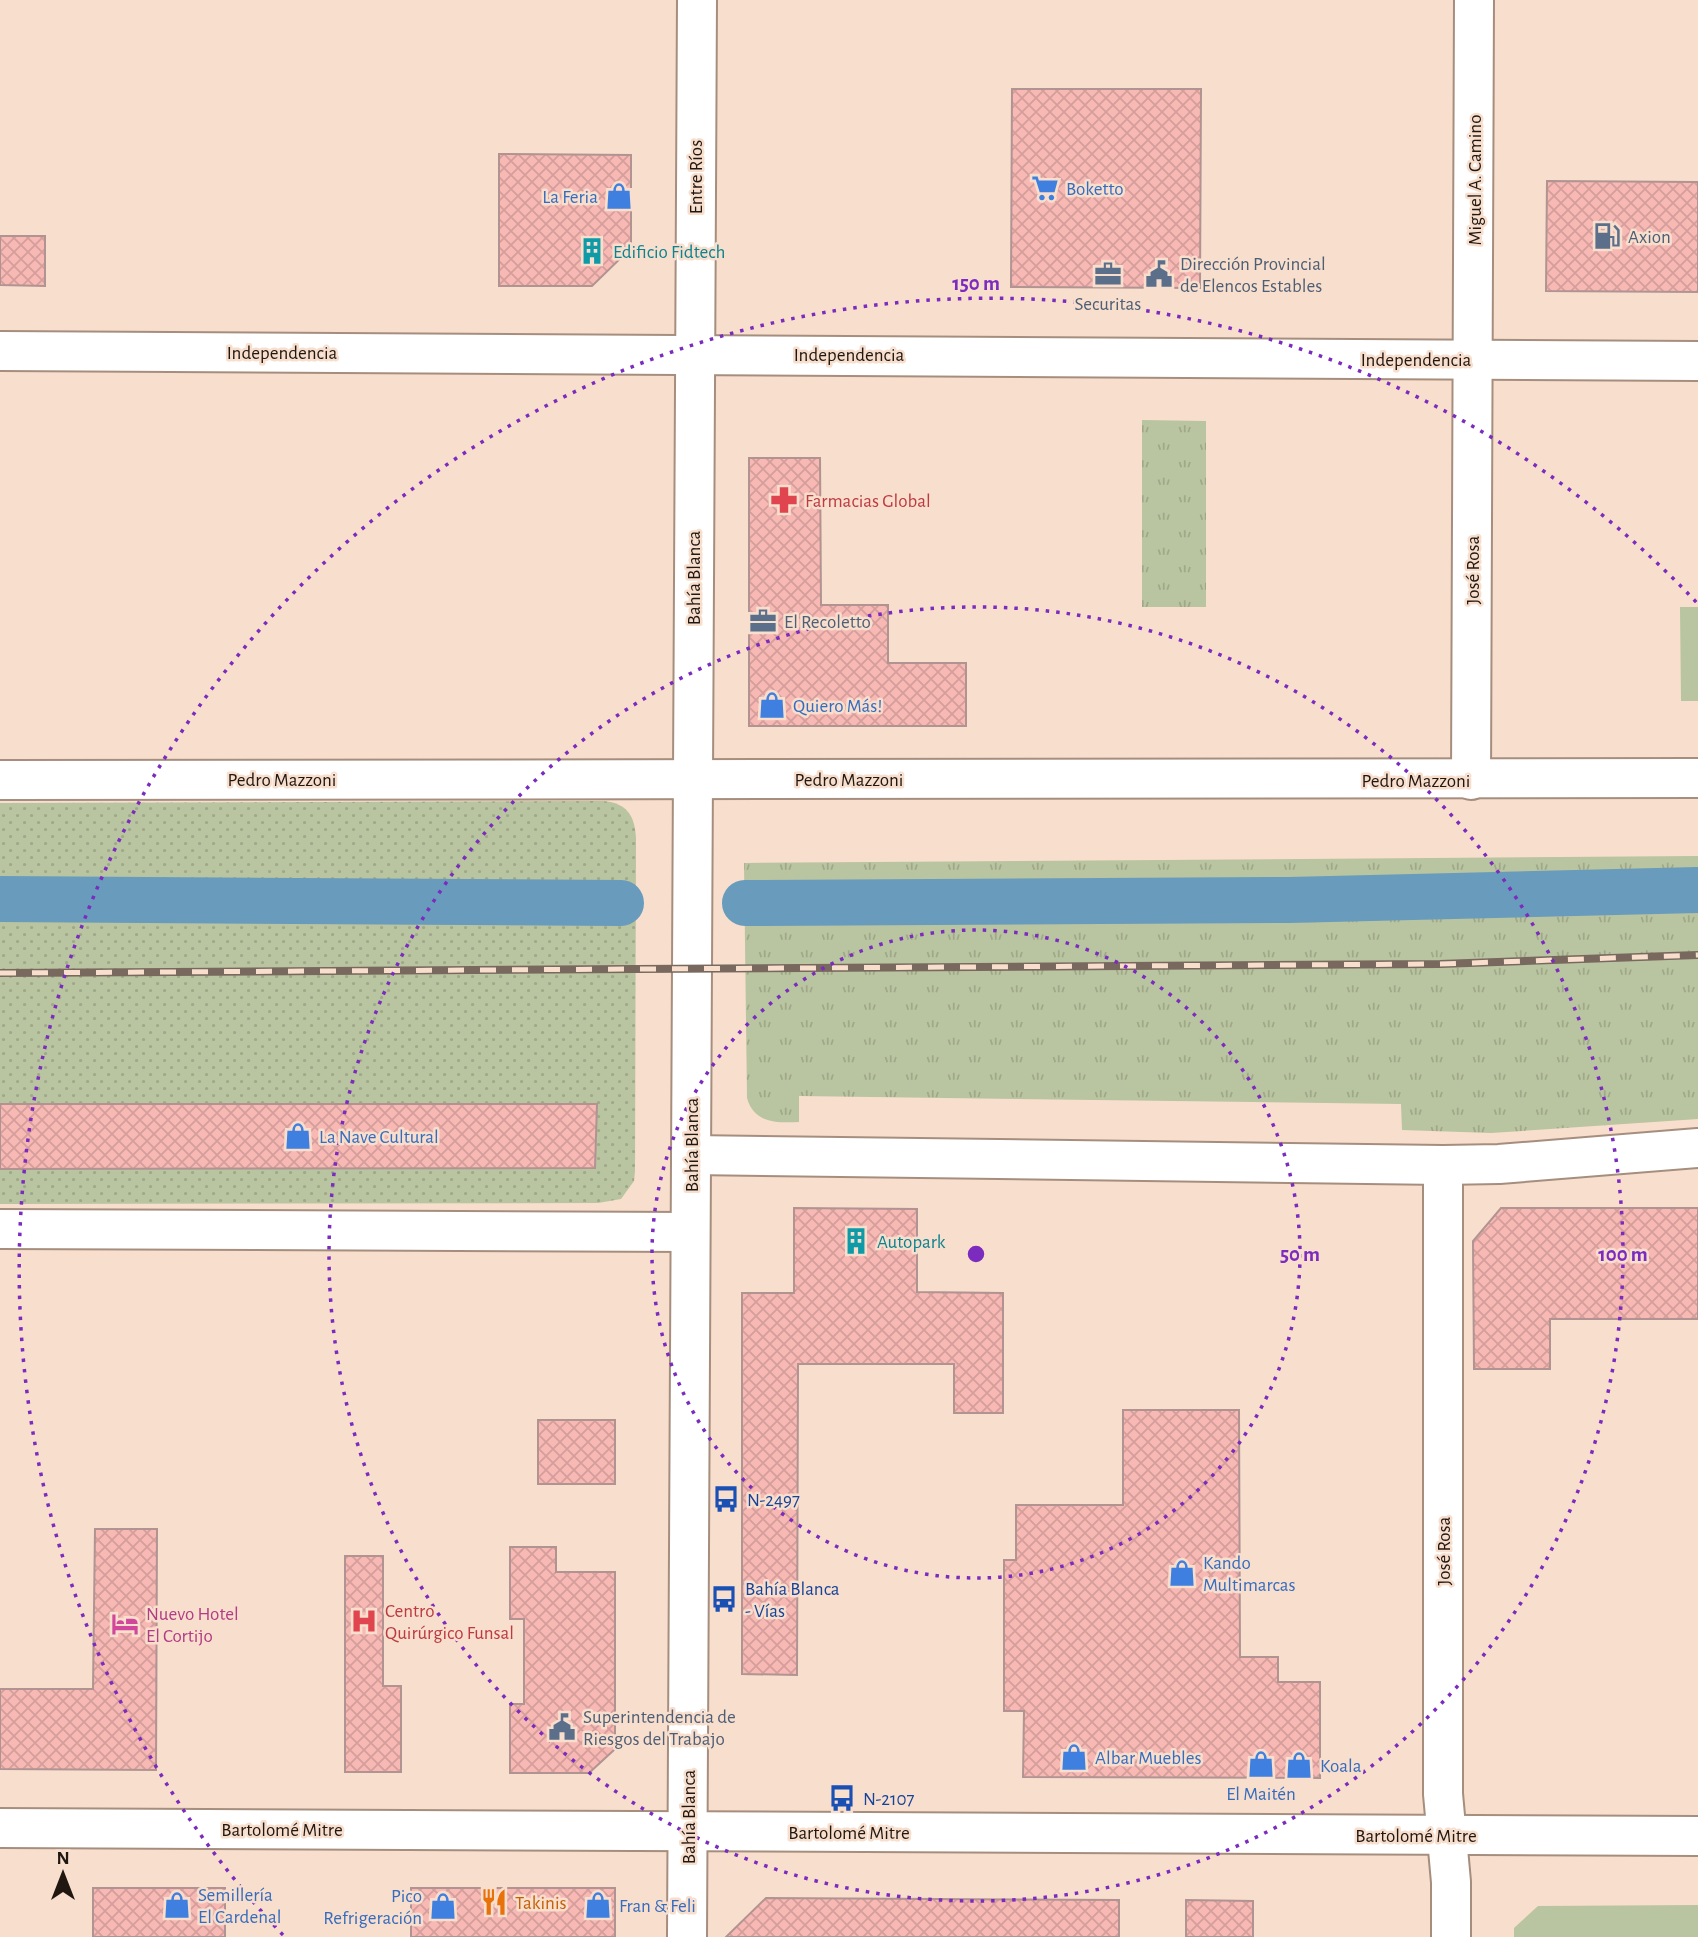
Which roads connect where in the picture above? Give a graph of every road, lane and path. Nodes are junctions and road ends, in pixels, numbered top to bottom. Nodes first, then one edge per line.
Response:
1 (696, 0) edge
2 (1474, 0) edge
3 (0, 351) edge
4 (694, 354) junction
5 (1474, 359) junction
6 (1698, 361) edge
7 (692, 778) junction
8 (1698, 778) edge
9 (0, 780) edge
10 (1471, 780) junction
11 (1698, 1148) edge
12 (691, 1155) junction
13 (1443, 1165) junction
14 (0, 1229) edge
15 (690, 1232) junction
16 (0, 1828) edge
17 (687, 1832) junction
18 (1447, 1835) junction
19 (1698, 1836) edge
20 (687, 1937) edge
21 (1451, 1937) edge

1 - 4 street, Entre Ríos
2 - 5 street, Miguel A. Camino
3 - 4 street, Independencia
4 - 5 street, Independencia
4 - 7 street, Bahía Blanca
5 - 6 street, Independencia
5 - 10 street, José Rosa
7 - 9 street, Pedro Mazzoni
7 - 10 street, Pedro Mazzoni
7 - 12 street, Bahía Blanca
8 - 10 street, Pedro Mazzoni
11 - 13 street
12 - 13 street
12 - 15 street, Bahía Blanca
13 - 18 street, José Rosa
14 - 15 street
15 - 17 street, Bahía Blanca
16 - 17 street, Bartolomé Mitre
17 - 18 street, Bartolomé Mitre
17 - 20 street, Bahía Blanca
18 - 19 street, Bartolomé Mitre
18 - 21 street, José Rosa

